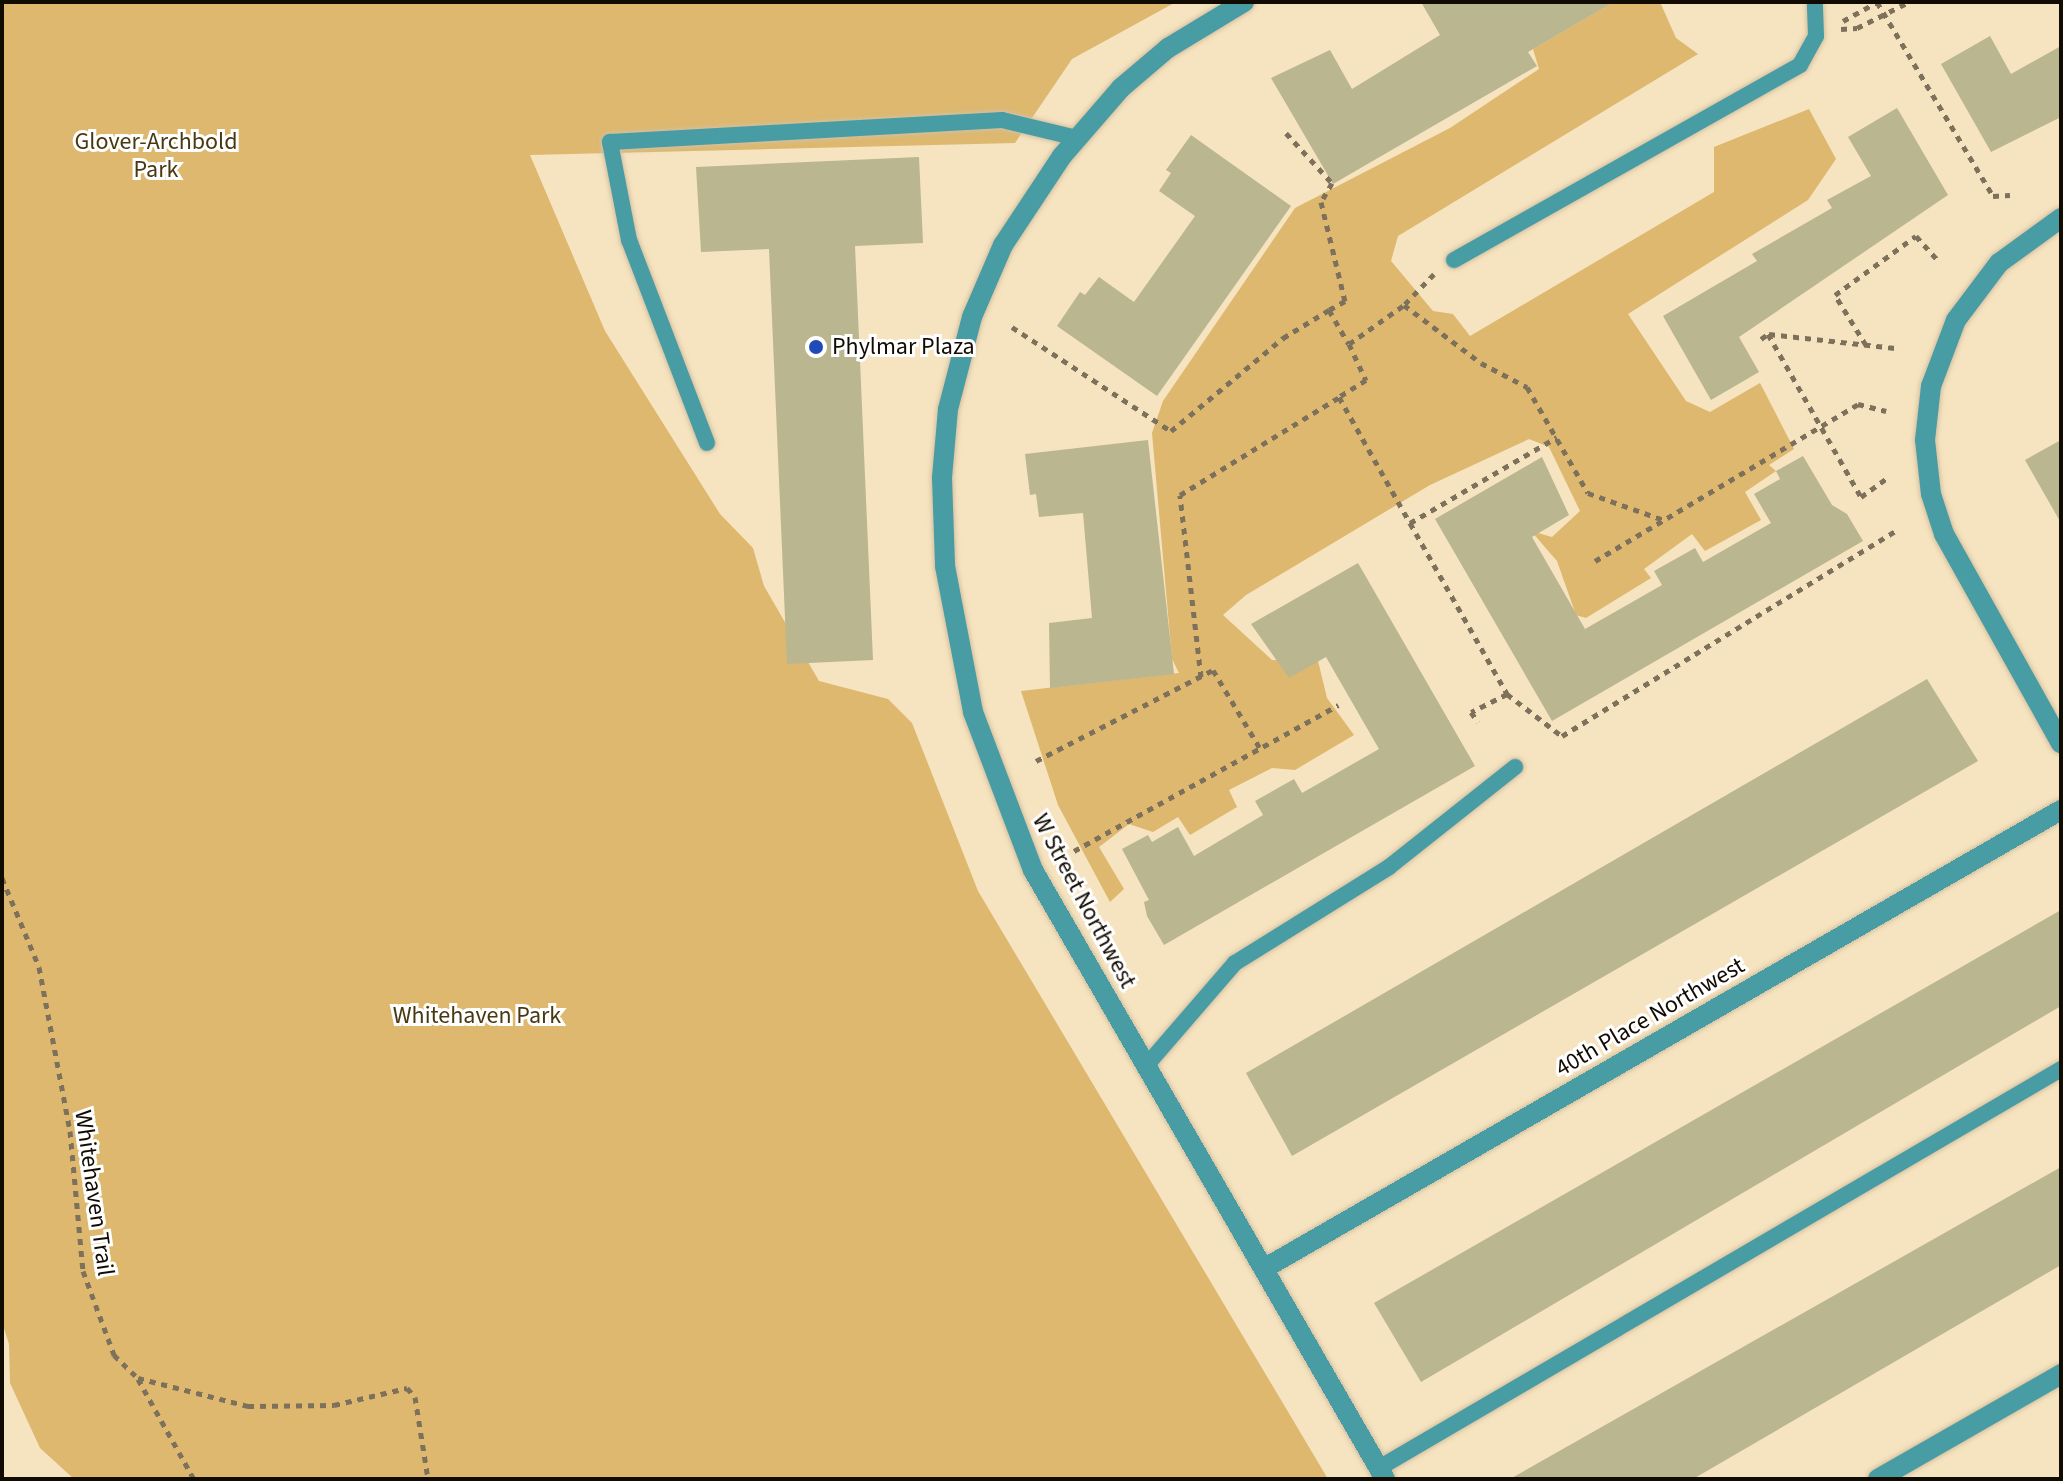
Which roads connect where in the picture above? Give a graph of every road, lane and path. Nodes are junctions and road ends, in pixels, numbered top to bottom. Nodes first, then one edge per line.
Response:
1 (1244, 2) edge
2 (1815, 2) edge
3 (1877, 2) edge
4 (1909, 2) edge
5 (1885, 16) junction
6 (1816, 26) junction
7 (1286, 133) dead end
8 (1077, 138) junction
9 (2010, 195) dead end
10 (2056, 221) edge
11 (1454, 260) joint
12 (1940, 263) dead end
13 (1404, 305) junction
14 (1329, 310) junction
15 (1012, 327) dead end
16 (1768, 334) junction
17 (1761, 339) dead end
18 (1349, 344) junction
19 (1866, 345) junction
20 (1895, 348) dead end
21 (1339, 397) junction
22 (1886, 411) dead end
23 (1821, 427) junction
24 (1557, 437) junction
25 (707, 443) dead end
26 (1886, 479) dead end
27 (1664, 520) junction
28 (1410, 523) junction
29 (1899, 529) dead end
30 (1595, 561) dead end
31 (1201, 677) junction
32 (1507, 694) junction
33 (1338, 705) dead end
34 (1478, 722) dead end
35 (2061, 743) edge
36 (1261, 750) junction
37 (1036, 761) dead end
38 (1515, 767) dead end
39 (2061, 810) edge
40 (1074, 851) dead end
41 (2, 878) edge
42 (1146, 1066) junction
43 (2061, 1069) edge
44 (1265, 1268) junction
45 (2061, 1374) edge
46 (138, 1378) junction
47 (1382, 1474) edge
48 (194, 1479) edge
49 (428, 1479) edge
50 (1878, 1479) edge

1 - 8 street, W Street Northwest
2 - 6 lane
3 - 5 path
3 - 6 path
4 - 5 path
5 - 6 path
5 - 9 path
6 - 11 lane
7 - 14 path
8 - 25 lane
8 - 42 street, W Street Northwest
10 - 35 street
11 - 13 path
12 - 19 path
13 - 18 path
13 - 24 path
14 - 15 path
14 - 18 path
16 - 17 path
16 - 19 path
16 - 23 path
18 - 21 path
19 - 20 path
21 - 28 path
21 - 31 path
22 - 23 path
23 - 26 path
23 - 27 path
24 - 27 path
24 - 28 path
27 - 30 path
28 - 32 path
29 - 32 path
31 - 36 path
31 - 37 path
32 - 34 path
33 - 36 path
36 - 40 path
38 - 42 lane
39 - 44 street, 40th Place Northwest
41 - 46 path, Whitehaven Trail
42 - 44 street, W Street Northwest
43 - 47 lane
44 - 47 street, W Street Northwest
45 - 50 street
46 - 48 path, Whitehaven Trail
46 - 49 path

